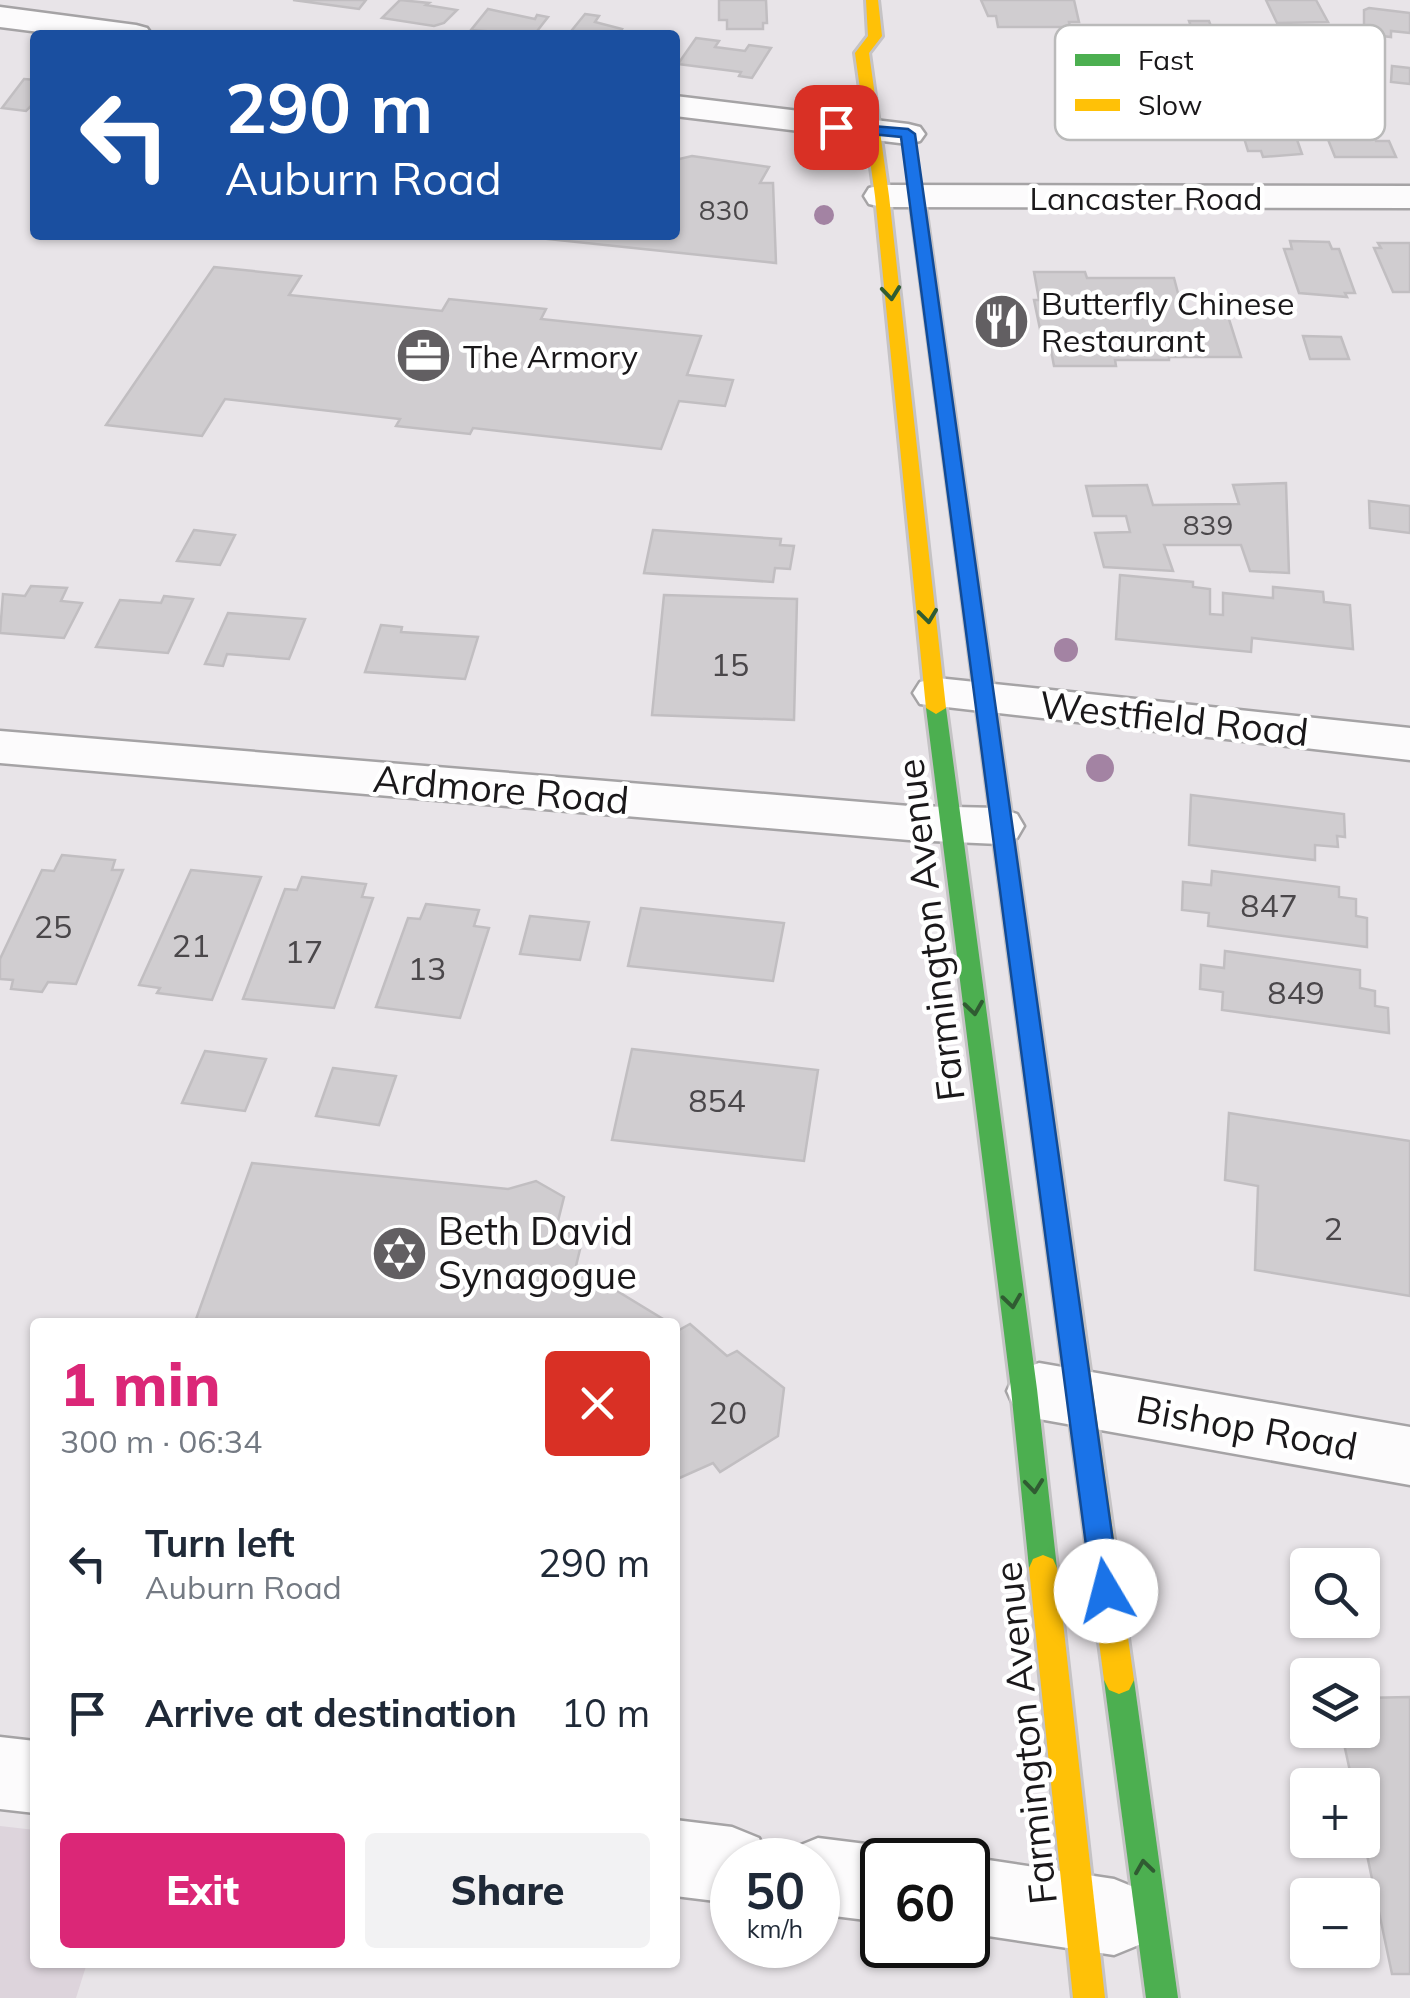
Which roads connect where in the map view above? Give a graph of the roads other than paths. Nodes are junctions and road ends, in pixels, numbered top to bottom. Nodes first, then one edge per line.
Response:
1 (872, 0) edge
2 (0, 17) edge
3 (98, 30) edge
4 (874, 36) junction
5 (895, 51) dead end
6 (680, 107) edge
7 (871, 130) junction
8 (906, 161) junction
9 (1410, 197) edge
10 (937, 693) junction
11 (985, 698) junction
12 (1410, 744) edge
13 (0, 747) edge
14 (949, 826) junction
15 (1002, 826) junction
16 (1052, 1393) junction
17 (1410, 1456) edge
18 (0, 1773) edge
19 (30, 1776) edge
20 (680, 1859) edge
21 (710, 1863) edge
22 (990, 1898) edge
23 (1078, 1912) junction
24 (1152, 1923) junction
25 (1089, 1998) edge
26 (1162, 1998) edge

1 - 4 main road, Farmington Avenue
2 - 3 street
4 - 5 main road
4 - 7 main road, Farmington Avenue
6 - 7 street, Lancaster Road
7 - 8 street, Lancaster Road
7 - 8 main road, Farmington Avenue
8 - 9 street, Lancaster Road
8 -> 10 main road, Farmington Avenue
8 - 11 main road, Farmington Avenue
10 - 11 street, Westfield Road
10 - 14 main road, Farmington Avenue
11 - 12 street, Westfield Road
11 - 15 main road, Farmington Avenue
13 - 14 street, Ardmore Road
14 - 15 street, Ardmore Road
14 -> 16 main road, Farmington Avenue
15 - 16 main road, Farmington Avenue
16 - 17 street, Bishop Road
16 -> 23 main road, Farmington Avenue
24 -> 16 main road, Farmington Avenue
18 - 19 street
20 - 21 street
22 - 23 street
23 - 24 street
23 - 25 main road, Farmington Avenue
24 - 26 main road, Farmington Avenue

